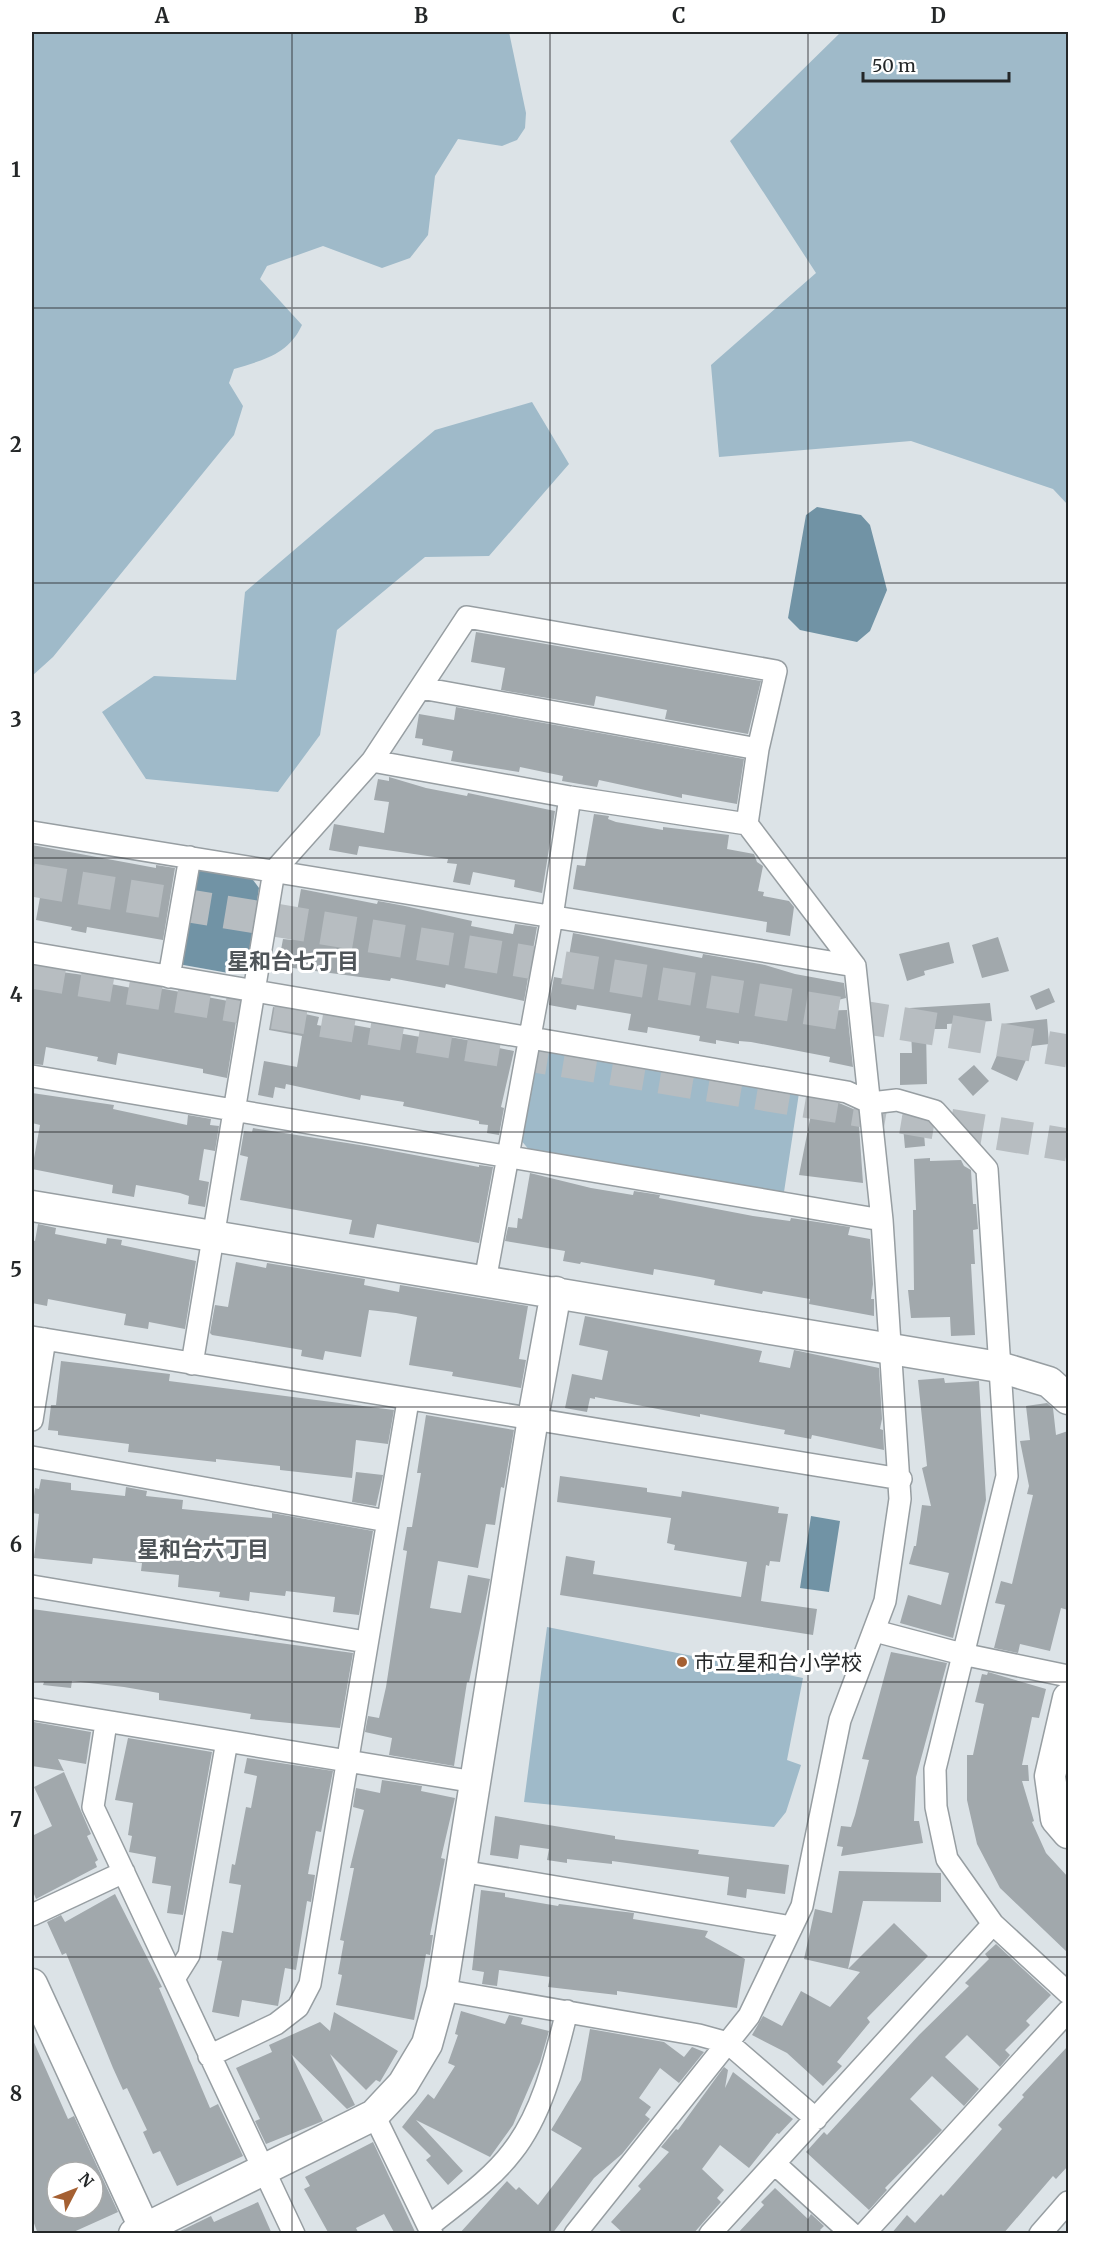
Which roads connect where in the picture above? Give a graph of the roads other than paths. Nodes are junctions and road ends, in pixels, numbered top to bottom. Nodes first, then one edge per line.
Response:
1 (421, 688) junction
2 (759, 749) junction
3 (372, 761) junction
4 (570, 797) junction
5 (747, 824) junction
6 (32, 832) edge
7 (190, 857) junction
8 (274, 871) junction
9 (552, 917) junction
10 (32, 953) edge
11 (855, 966) junction
12 (169, 977) junction
13 (254, 992) junction
14 (528, 1036) junction
15 (32, 1076) edge
16 (871, 1103) junction
17 (233, 1112) junction
18 (509, 1156) junction
19 (32, 1206) edge
20 (882, 1220) junction
21 (214, 1236) junction
22 (485, 1281) junction
23 (556, 1292) junction
24 (38, 1338) edge
25 (892, 1349) junction
26 (192, 1364) junction
27 (999, 1367) junction
28 (1068, 1399) edge
29 (408, 1401) junction
30 (533, 1418) junction
31 (32, 1420) edge
32 (32, 1457) edge
33 (901, 1479) junction
34 (387, 1521) junction
35 (32, 1586) edge
36 (874, 1632) junction
37 (366, 1642) junction
38 (962, 1654) junction
39 (1068, 1676) edge
40 (1068, 1698) edge
41 (32, 1709) edge
42 (106, 1723) junction
43 (227, 1742) junction
44 (346, 1760) junction
45 (475, 1782) junction
46 (1068, 1833) edge
47 (461, 1871) junction
48 (124, 1872) junction
49 (32, 1915) edge
50 (993, 1924) junction
51 (792, 1927) junction
52 (174, 1979) junction
53 (32, 1984) edge
54 (442, 1990) junction
55 (1068, 1993) edge
56 (567, 2011) junction
57 (1068, 2011) edge
58 (728, 2043) junction
59 (209, 2056) junction
60 (374, 2115) junction
61 (816, 2119) junction
62 (775, 2164) junction
63 (263, 2170) junction
64 (1068, 2202) edge
65 (431, 2230) edge
66 (142, 2232) edge
67 (294, 2234) edge
68 (575, 2234) edge
69 (710, 2234) edge
70 (852, 2234) edge
71 (864, 2234) edge
72 (1040, 2234) edge

1 - 2 street
1 - 2 street
1 - 3 street
2 - 5 street
3 - 4 street
3 - 8 street
4 - 5 street
4 - 9 street
5 - 11 street
6 - 7 street
7 - 8 street
7 - 12 street
8 - 9 street
8 - 13 street
9 - 11 street
9 - 14 street
10 - 12 street
11 - 16 street
12 - 13 street
13 - 14 street
13 - 17 street
14 - 16 street
14 - 18 street
15 - 17 street
16 - 20 street
16 - 27 street
17 - 18 street
17 - 21 street
18 - 20 street
18 - 22 street
19 - 21 street
20 - 25 street
21 - 22 street
21 - 26 street
22 - 23 street
23 - 25 street
23 - 30 street
24 - 26 street
24 - 31 street
25 - 27 street
25 - 33 street
26 - 29 street
27 - 28 street
27 - 38 street
29 - 30 street
29 - 34 street
30 - 33 street
30 - 45 street
32 - 34 street
33 - 36 street
34 - 37 street
35 - 37 street
36 - 38 street
36 - 51 street
37 - 44 street
38 - 39 street
38 - 50 street
40 - 46 street
41 - 42 street
42 - 43 street
42 - 48 street
43 - 44 street
43 - 52 street
44 - 45 street
44 - 59 street
45 - 47 street
47 - 51 street
47 - 54 street
48 - 49 street
48 - 52 street
50 - 55 street
50 - 61 street
51 - 58 street
52 - 59 street
53 - 66 street
54 - 56 street
54 - 60 street
56 - 58 street
56 - 65 street
57 - 71 street
58 - 61 street
58 - 68 street
59 - 63 street
60 - 63 street
60 - 65 street
61 - 62 street
62 - 69 street
62 - 70 street
63 - 66 street
63 - 67 street
64 - 72 street

